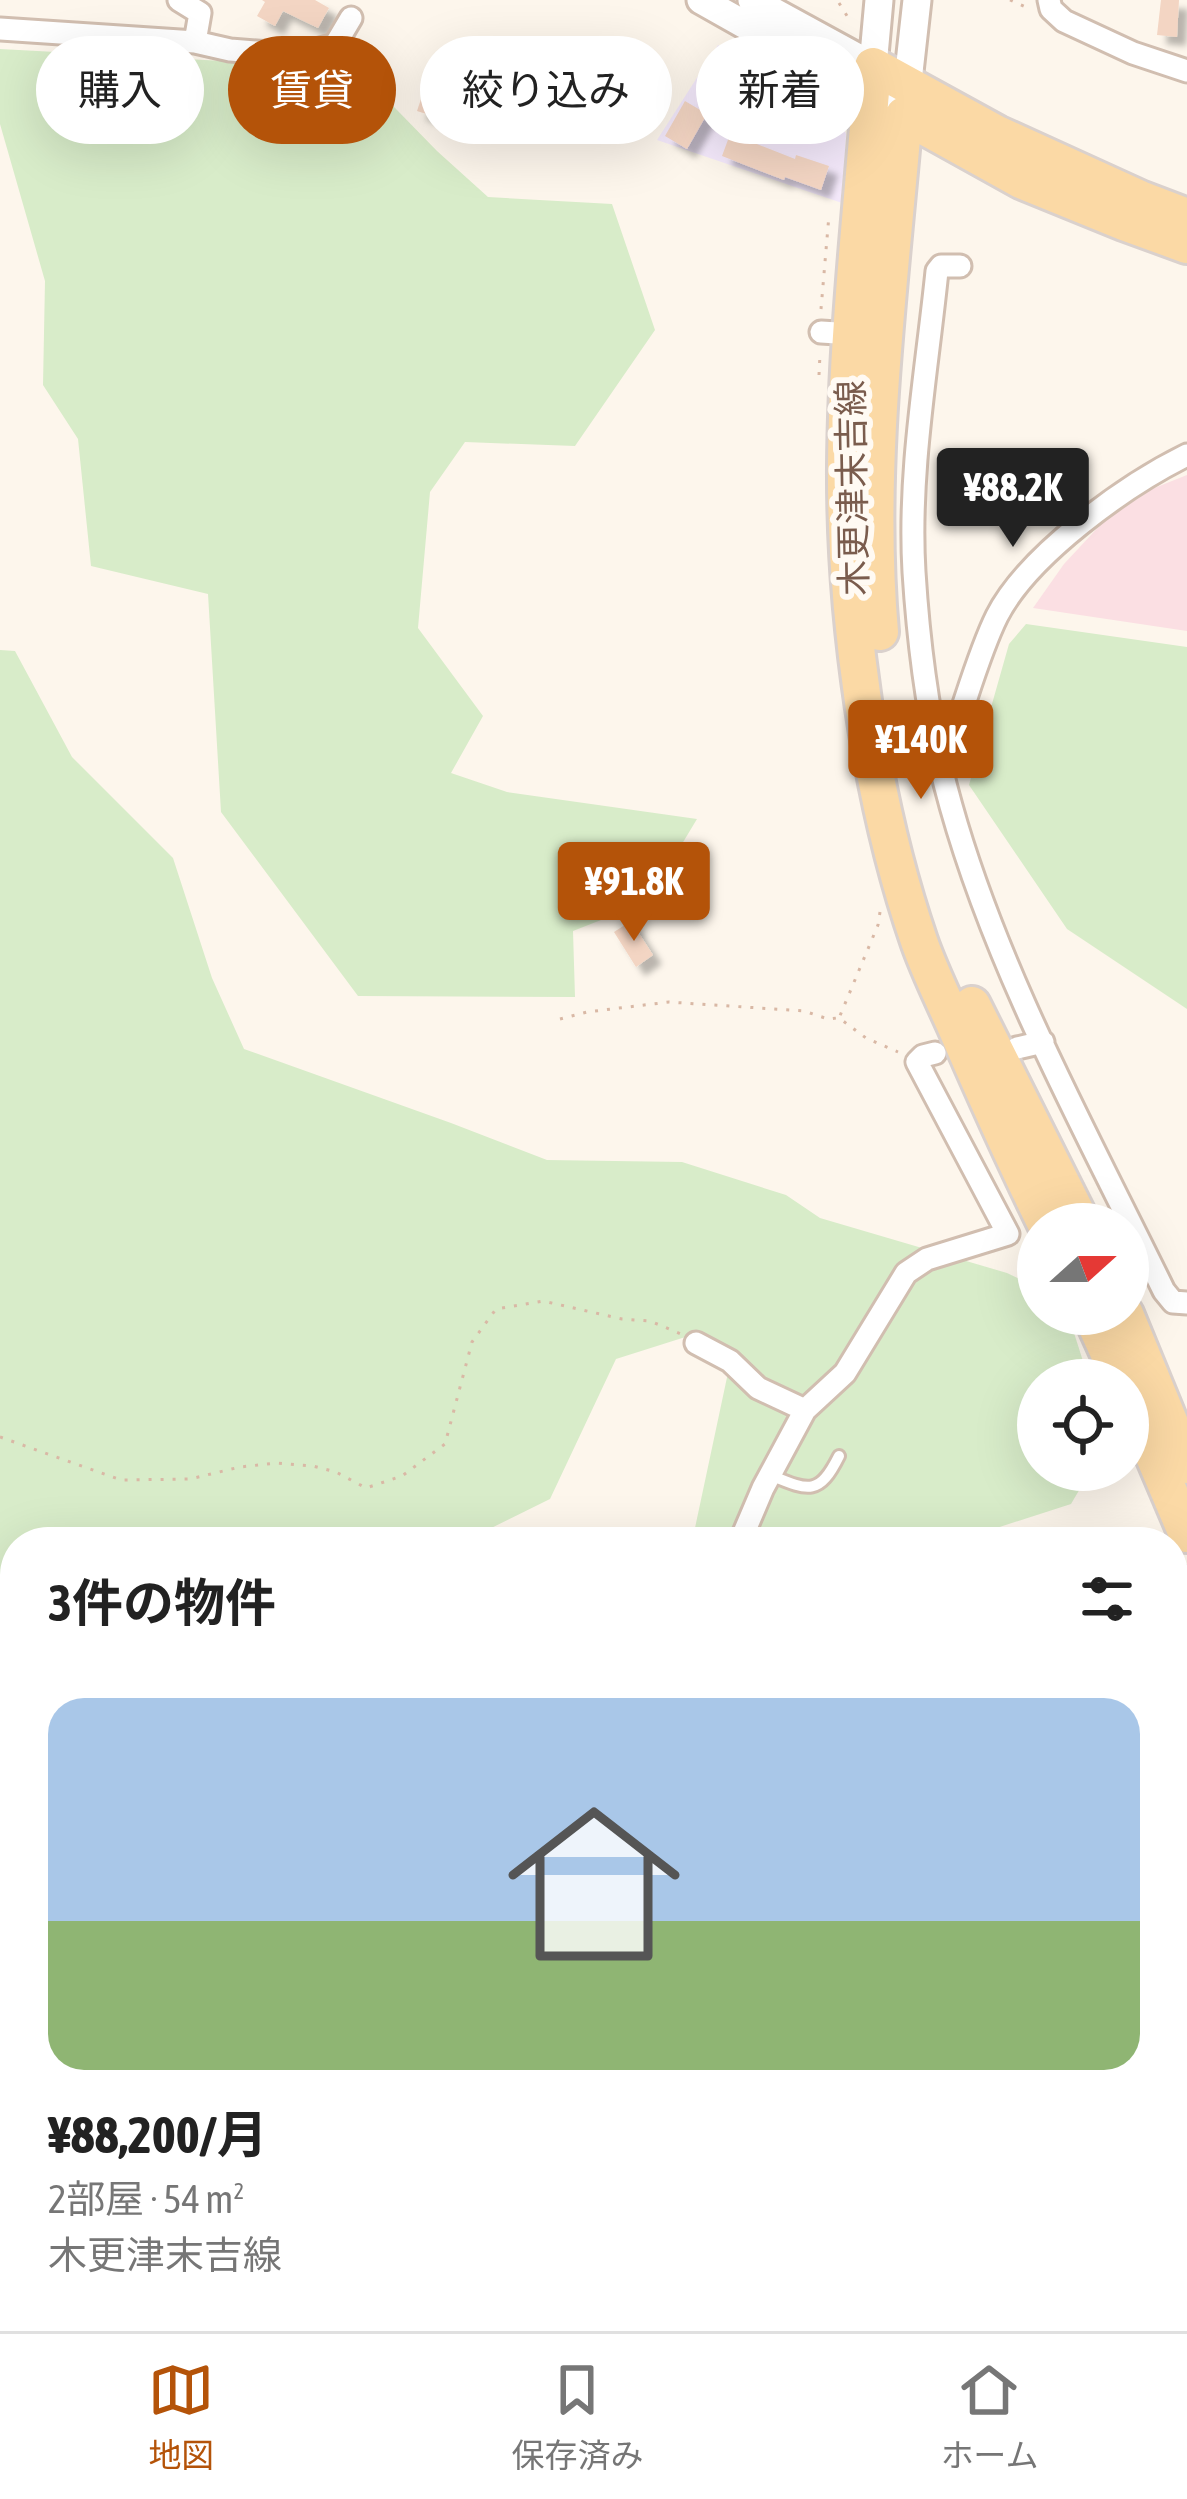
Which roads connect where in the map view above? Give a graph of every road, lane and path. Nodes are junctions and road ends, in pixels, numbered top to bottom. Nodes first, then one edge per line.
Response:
1 (178, 0) edge
2 (701, 0) edge
3 (752, 0) edge
4 (879, 0) edge
5 (916, 0) edge
6 (1049, 0) edge
7 (839, 3) dead end
8 (351, 18) dead end
9 (849, 19) dead end
10 (0, 29) edge
11 (105, 36) edge
12 (196, 36) edge
13 (204, 44) edge
14 (1187, 71) edge
15 (872, 81) junction
16 (906, 99) junction
17 (1187, 217) edge
18 (1187, 244) edge
19 (960, 266) dead end
20 (1187, 455) edge
21 (937, 750) junction
22 (898, 764) junction
23 (839, 1018) dead end
24 (560, 1019) dead end
25 (1042, 1042) junction
26 (1017, 1048) dead end
27 (935, 1053) dead end
28 (1036, 1203) edge
29 (1071, 1203) edge
30 (1017, 1233) edge
31 (1008, 1234) junction
32 (1187, 1303) edge
33 (1134, 1335) edge
34 (696, 1343) joint
35 (805, 1410) junction
36 (0, 1437) edge
37 (1149, 1444) edge
38 (839, 1456) dead end
39 (1187, 1465) edge
40 (770, 1474) junction
41 (747, 1527) edge
42 (1184, 1527) edge

1 - 12 street
2 - 15 street
3 - 15 street
4 - 15 street
5 - 16 street
6 - 14 street
7 - 9 path
8 - 13 street
10 - 11 street
15 - 16 main road
15 - 28 main road, 木更津末吉線
16 - 17 main road
16 - 18 main road
16 - 22 main road, 木更津末吉線
19 - 21 street
20 - 21 street
21 - 22 street
21 - 25 street
22 - 29 main road, 木更津末吉線
23 - 24 path
25 - 26 street
25 - 32 street
27 - 31 street
30 - 31 street
31 - 35 street
33 - 39 main road
34 - 35 street
34 - 36 path
35 - 40 street
37 - 42 main road
38 - 40 lane
40 - 41 street

